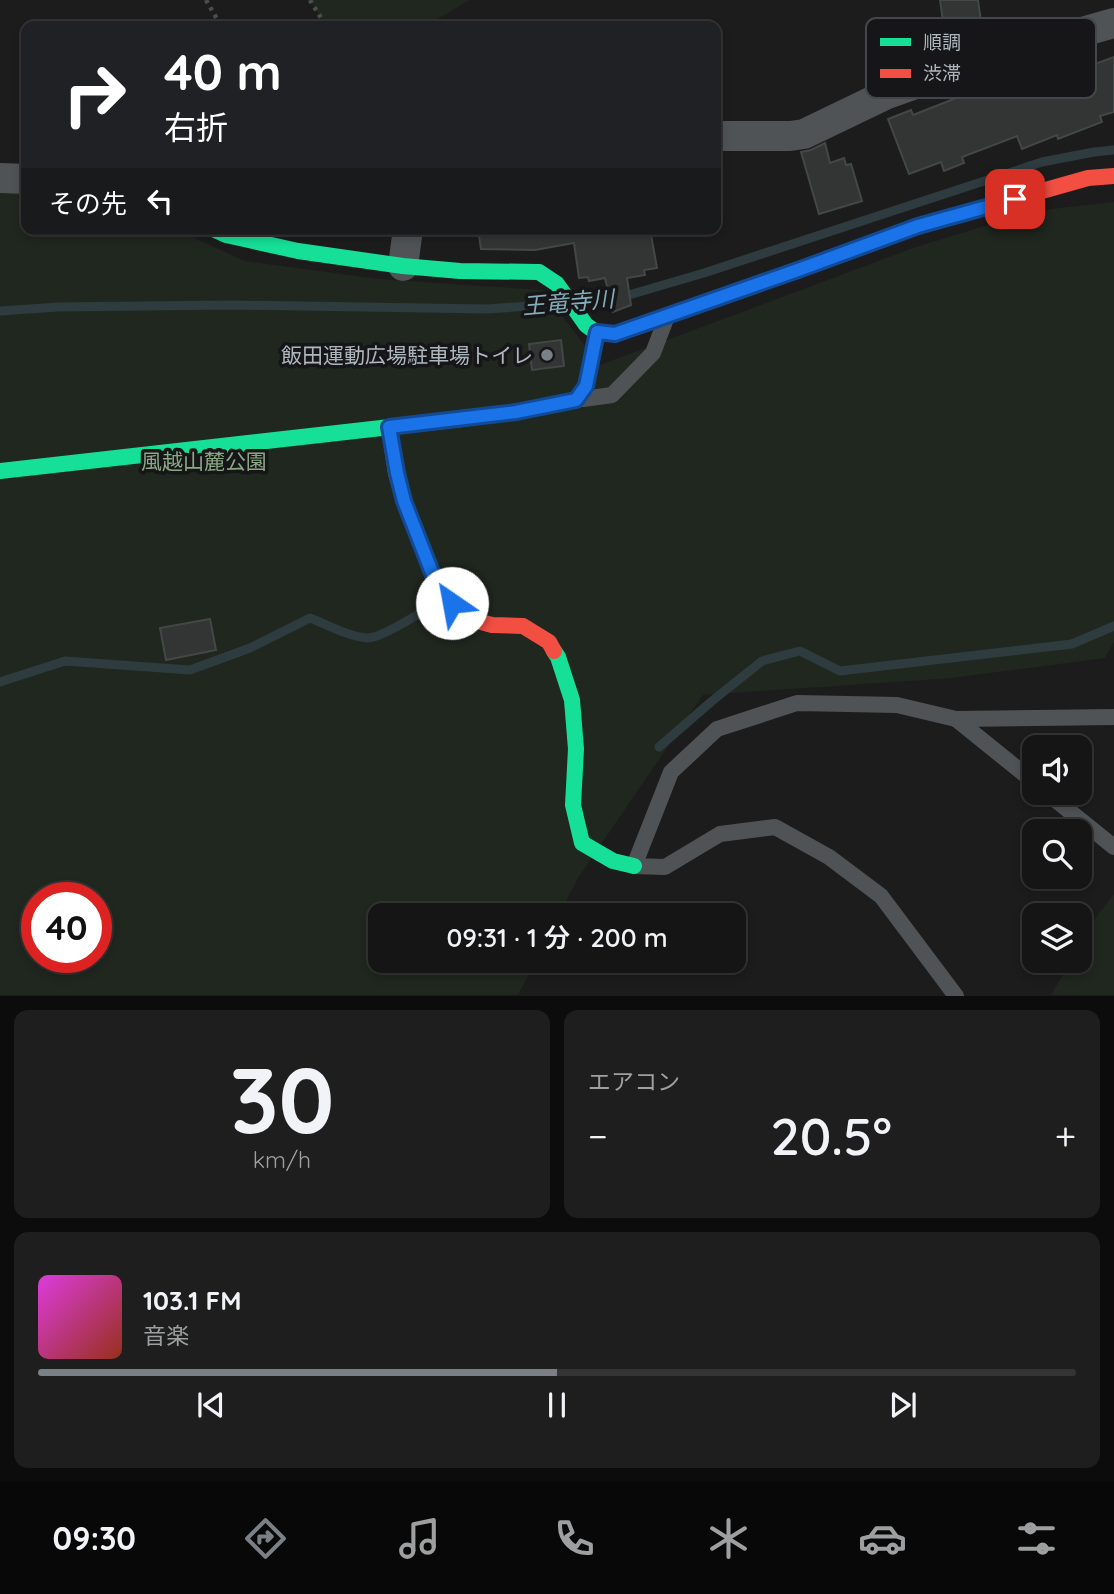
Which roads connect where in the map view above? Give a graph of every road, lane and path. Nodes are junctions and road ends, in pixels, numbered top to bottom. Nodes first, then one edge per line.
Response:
1 (206, 0) edge
2 (310, 0) edge
3 (218, 21) edge
4 (323, 21) edge
5 (1114, 23) edge
6 (1096, 28) edge
7 (880, 98) edge
8 (721, 136) edge
9 (1114, 176) edge
10 (0, 178) edge
11 (21, 178) edge
12 (226, 235) edge
13 (407, 235) edge
14 (299, 240) edge
15 (403, 266) junction
16 (666, 316) junction
17 (592, 329) junction
18 (576, 400) junction
19 (389, 427) junction
20 (0, 471) edge
21 (1114, 718) edge
22 (956, 719) junction
23 (1022, 772) edge
24 (1062, 805) edge
25 (1114, 847) edge
26 (634, 866) junction
27 (956, 996) edge

1 - 3 path
2 - 4 path
5 - 6 street
7 - 8 street
9 - 16 street
10 - 11 street
12 - 14 street
13 - 15 street
14 - 15 street
15 - 17 street
16 - 17 street
16 - 18 lane
17 - 18 street
18 - 19 street
19 - 20 street
19 - 26 street
21 - 22 lane
22 - 23 lane
22 - 26 lane
24 - 25 lane
26 - 27 lane

